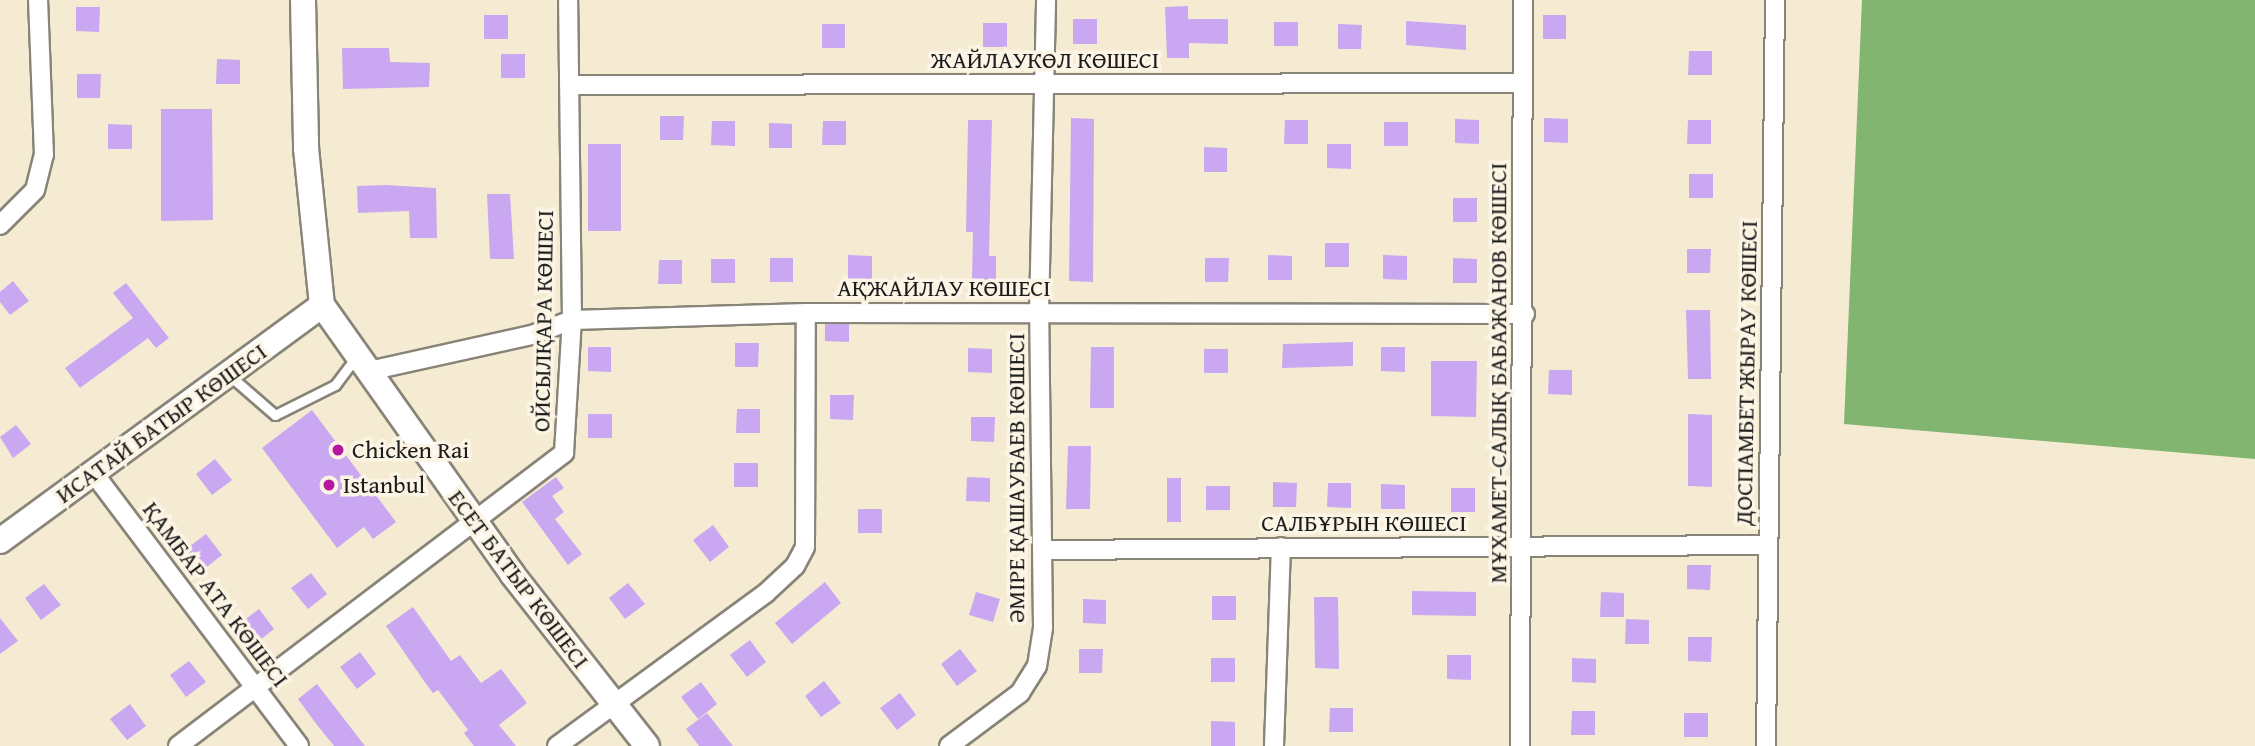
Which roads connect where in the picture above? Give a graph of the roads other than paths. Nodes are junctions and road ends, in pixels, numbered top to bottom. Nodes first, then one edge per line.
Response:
1 (38, 0) edge
2 (303, 0) edge
3 (568, 0) edge
4 (1046, 0) edge
5 (1523, 0) edge
6 (1776, 0) edge
7 (1522, 83) junction
8 (569, 85) junction
9 (1043, 85) junction
10 (0, 225) edge
11 (322, 305) junction
12 (1039, 312) junction
13 (806, 313) junction
14 (1525, 314) junction
15 (572, 320) junction
16 (363, 363) junction
17 (228, 374) junction
18 (92, 471) junction
19 (474, 520) junction
20 (0, 541) edge
21 (1768, 545) junction
22 (1280, 547) junction
23 (1523, 548) junction
24 (1044, 551) junction
25 (255, 687) junction
26 (614, 704) junction
27 (178, 746) edge
28 (299, 746) edge
29 (557, 746) edge
30 (647, 746) edge
31 (949, 746) edge
32 (1273, 746) edge
33 (1520, 746) edge
34 (1766, 746) edge

1 - 10 street
2 - 11 street
3 - 8 street, ОЙСЫЛҚАРА КӨШЕСІ
4 - 9 street, ӘМІРЕ ҚАШАУБАЕВ КӨШЕСІ
5 - 7 street, МҰХАМЕТ-САЛЫҚ БАБАЖАНОВ КӨШЕСІ
6 - 21 street, ДОСПАМБЕТ ЖЫРАУ КӨШЕСІ
7 - 9 street, ЖАЙЛАУКӨЛ КӨШЕСІ
7 - 14 street, МҰХАМЕТ-САЛЫҚ БАБАЖАНОВ КӨШЕСІ
8 - 9 street, ЖАЙЛАУКӨЛ КӨШЕСІ
8 - 15 street, ОЙСЫЛҚАРА КӨШЕСІ
9 - 12 street, ӘМІРЕ ҚАШАУБАЕВ КӨШЕСІ
11 - 16 street, ЕСЕТ БАТЫР КӨШЕСІ
11 - 17 street, ИСАТАЙ БАТЫР КӨШЕСІ
12 - 13 street, АҚЖАЙЛАУ КӨШЕСІ
12 - 14 street, АҚЖАЙЛАУ КӨШЕСІ
12 - 24 street, ӘМІРЕ ҚАШАУБАЕВ КӨШЕСІ
13 - 15 street, АҚЖАЙЛАУ КӨШЕСІ
13 - 26 street
14 - 23 street, МҰХАМЕТ-САЛЫҚ БАБАЖАНОВ КӨШЕСІ
15 - 16 street, АҚЖАЙЛАУ КӨШЕСІ
15 - 19 street, ОЙСЫЛҚАРА КӨШЕСІ
16 - 17 lane
16 - 19 street, ЕСЕТ БАТЫР КӨШЕСІ
17 - 18 street, ИСАТАЙ БАТЫР КӨШЕСІ
18 - 20 street, ИСАТАЙ БАТЫР КӨШЕСІ
18 - 25 street, ҚАМБАР АТА КӨШЕСІ
19 - 25 street, ОЙСЫЛҚАРА КӨШЕСІ
19 - 26 street, ЕСЕТ БАТЫР КӨШЕСІ
21 - 23 street, САЛБҰРЫН КӨШЕСІ
21 - 34 street, ДОСПАМБЕТ ЖЫРАУ КӨШЕСІ
22 - 23 street, САЛБҰРЫН КӨШЕСІ
22 - 24 street, САЛБҰРЫН КӨШЕСІ
22 - 32 street
23 - 33 street, МҰХАМЕТ-САЛЫҚ БАБАЖАНОВ КӨШЕСІ
24 - 31 street, ӘМІРЕ ҚАШАУБАЕВ КӨШЕСІ
25 - 27 street, ОЙСЫЛҚАРА КӨШЕСІ
25 - 28 street, ҚАМБАР АТА КӨШЕСІ
26 - 29 street
26 - 30 street, ЕСЕТ БАТЫР КӨШЕСІ

